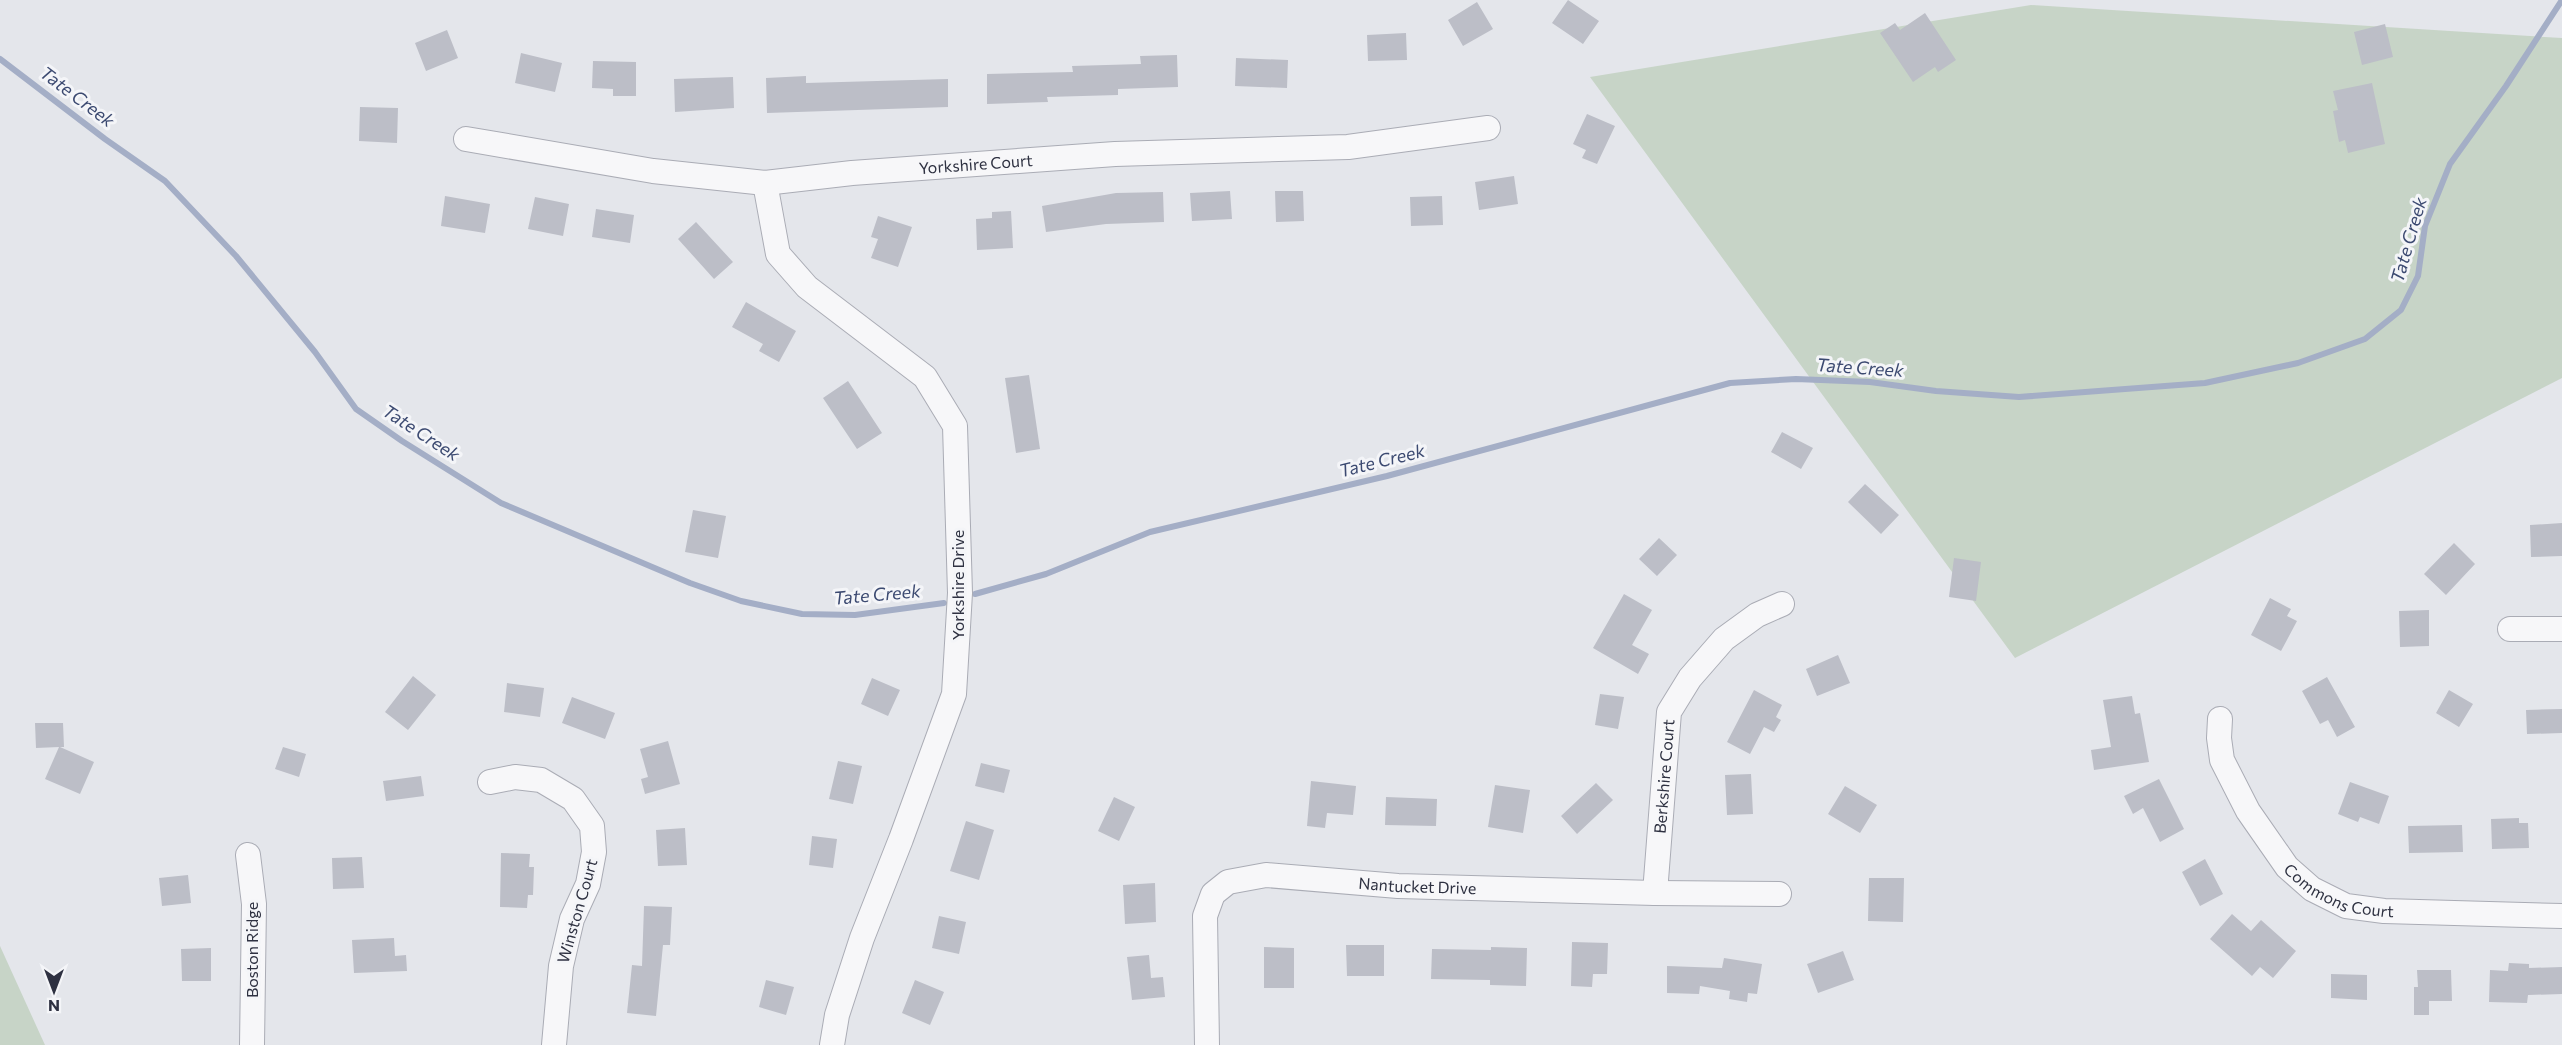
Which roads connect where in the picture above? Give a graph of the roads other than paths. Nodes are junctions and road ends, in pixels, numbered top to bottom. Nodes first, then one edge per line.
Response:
1 (1488, 128) dead end
2 (466, 139) dead end
3 (765, 183) junction
4 (1782, 604) dead end
5 (2510, 630) dead end
6 (2562, 630) edge
7 (2220, 719) dead end
8 (490, 782) dead end
9 (248, 855) dead end
10 (1655, 894) junction
11 (1779, 894) dead end
12 (2562, 916) edge
13 (252, 1045) edge
14 (554, 1045) edge
15 (832, 1045) edge
16 (1207, 1045) edge

1 - 3 street, Yorkshire Court
2 - 3 street, Yorkshire Court
3 - 15 street, Yorkshire Drive
4 - 10 street, Berkshire Court
5 - 6 street
7 - 12 street, Commons Court
8 - 14 street, Winston Court
9 - 13 street, Boston Ridge
10 - 11 street, Nantucket Drive
10 - 16 street, Nantucket Drive

